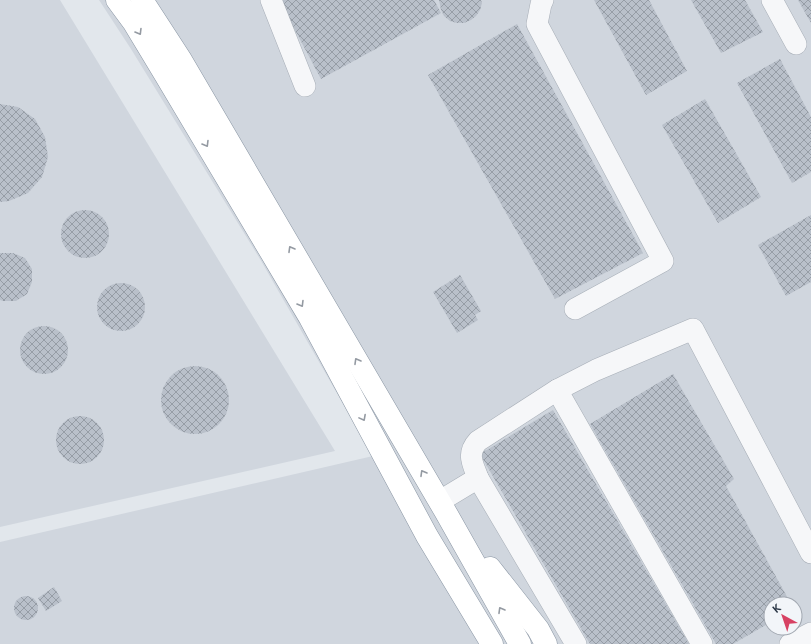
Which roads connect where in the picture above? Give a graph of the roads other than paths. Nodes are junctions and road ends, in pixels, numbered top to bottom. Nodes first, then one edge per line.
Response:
1 (117, 0) edge
2 (142, 0) edge
3 (271, 0) edge
4 (544, 0) edge
5 (772, 0) edge
6 (796, 44) dead end
7 (305, 86) dead end
8 (575, 309) dead end
9 (557, 390) junction
10 (478, 478) junction
11 (442, 506) junction
12 (427, 536) junction
13 (811, 553) edge
14 (811, 633) edge
15 (475, 644) edge
16 (492, 644) edge
17 (520, 644) edge
18 (546, 644) edge
19 (576, 644) edge
20 (702, 644) edge
21 (790, 644) edge

1 -> 12 highway
11 -> 2 highway
3 - 7 lane
4 - 8 lane
5 - 6 lane
9 - 10 lane
9 - 13 lane
9 - 20 lane
10 - 11 lane
10 - 19 lane
17 -> 11 highway
11 - 18 highway
12 - 15 highway
12 - 16 highway
14 - 21 lane

